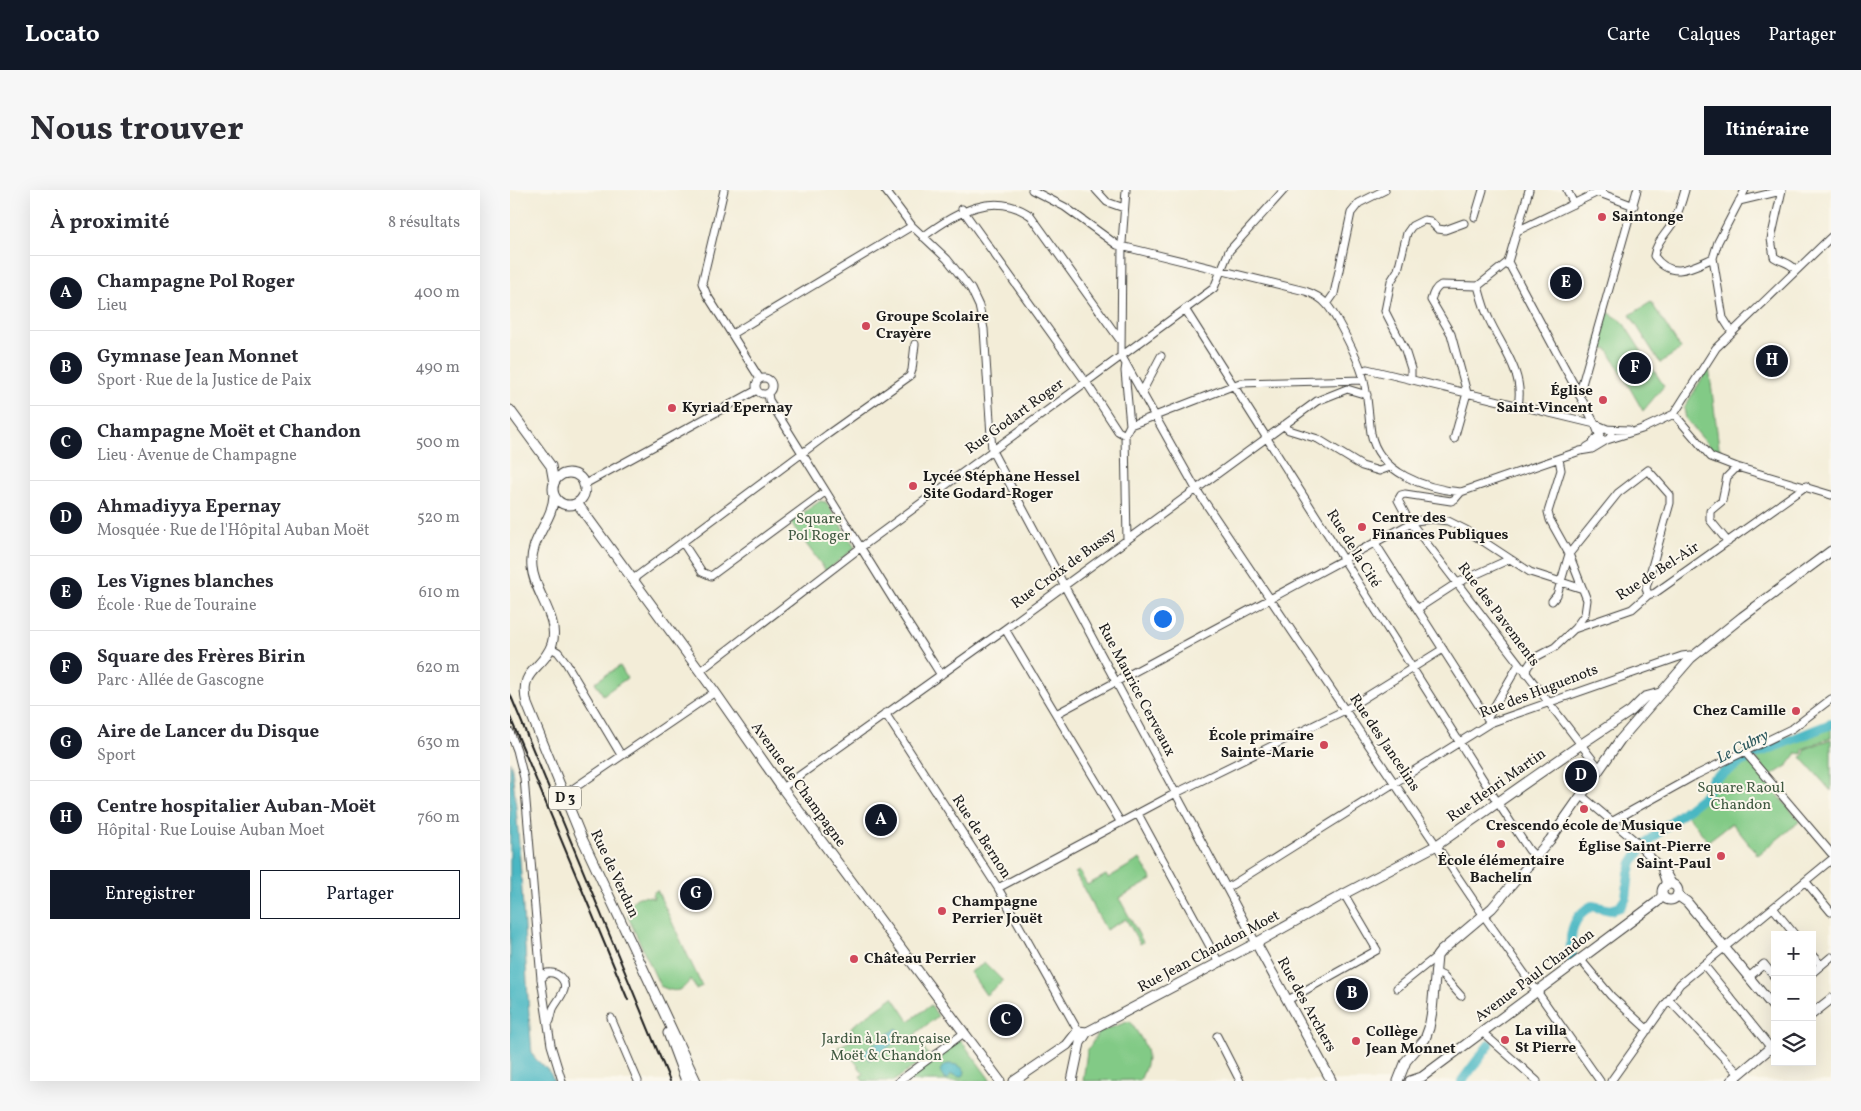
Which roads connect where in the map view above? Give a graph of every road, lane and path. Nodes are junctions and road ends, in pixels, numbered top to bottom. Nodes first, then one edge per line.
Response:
1 (724, 190) edge
2 (885, 190) edge
3 (1032, 190) edge
4 (1096, 190) edge
5 (1126, 190) edge
6 (1284, 190) edge
7 (1385, 190) edge
8 (1483, 190) edge
9 (1529, 190) edge
10 (1568, 190) edge
11 (1637, 190) edge
12 (1685, 190) edge
13 (1745, 190) edge
14 (1600, 191) edge
15 (1782, 191) edge
16 (989, 197) dead end
17 (1002, 197) dead end
18 (1739, 200) junction
19 (1574, 204) junction
20 (1634, 206) junction
21 (1124, 208) junction
22 (962, 209) junction
23 (1475, 218) dead end
24 (1464, 223) dead end
25 (912, 226) junction
26 (1517, 231) junction
27 (923, 237) junction
28 (1831, 237) edge
29 (1122, 247) junction
30 (1714, 258) junction
31 (1508, 262) junction
32 (1796, 270) junction
33 (1221, 271) junction
34 (1478, 286) junction
35 (1327, 304) junction
36 (1185, 310) junction
37 (1732, 332) junction
38 (732, 334) junction
39 (1120, 340) junction
40 (915, 344) dead end
41 (1121, 355) junction
42 (1161, 356) dead end
43 (1126, 363) junction
44 (1362, 371) junction
45 (760, 379) junction
46 (1411, 379) junction
47 (1364, 380) junction
48 (1086, 382) junction
49 (1233, 386) junction
50 (756, 390) junction
51 (1142, 392) junction
52 (768, 393) junction
53 (1467, 393) junction
54 (1367, 395) junction
55 (1578, 395) junction
56 (1518, 405) junction
57 (510, 410) edge
58 (1674, 414) junction
59 (1155, 416) junction
60 (1595, 424) junction
61 (1130, 425) junction
62 (1284, 425) junction
63 (1607, 429) junction
64 (1642, 429) junction
65 (1599, 433) junction
66 (1126, 435) junction
67 (1266, 438) junction
68 (1454, 439) dead end
69 (1607, 440) junction
70 (992, 451) junction
71 (1580, 451) junction
72 (801, 455) junction
73 (1559, 459) junction
74 (551, 466) junction
75 (1390, 467) junction
76 (1737, 467) junction
77 (567, 474) junction
78 (554, 483) junction
79 (583, 484) junction
80 (1806, 486) junction
81 (1196, 489) junction
82 (825, 492) junction
83 (1461, 492) junction
84 (1831, 495) edge
85 (554, 496) junction
86 (577, 503) junction
87 (566, 505) junction
88 (552, 511) junction
89 (1412, 523) junction
90 (1127, 540) junction
91 (1728, 542) junction
92 (683, 543) junction
93 (1375, 543) junction
94 (860, 548) junction
95 (1831, 552) edge
96 (1569, 554) junction
97 (1510, 559) junction
98 (1343, 560) junction
99 (633, 579) junction
100 (1561, 582) junction
101 (1456, 583) junction
102 (1064, 585) junction
103 (1583, 589) junction
104 (1648, 595) junction
105 (1271, 599) junction
106 (1552, 601) dead end
107 (1417, 609) junction
108 (1574, 628) junction
109 (1005, 629) junction
110 (551, 648) junction
111 (1443, 649) junction
112 (1691, 658) junction
113 (1519, 664) junction
114 (1412, 668) junction
115 (700, 671) junction
116 (1526, 674) junction
117 (942, 675) junction
118 (1115, 682) junction
119 (715, 692) junction
120 (1660, 693) junction
121 (1831, 699) edge
122 (1547, 702) junction
123 (1345, 710) junction
124 (885, 713) junction
125 (1056, 714) junction
126 (1488, 721) junction
127 (510, 732) edge
128 (1459, 743) junction
129 (1580, 745) junction
130 (621, 755) junction
131 (1748, 756) junction
132 (1599, 768) junction
133 (1394, 782) junction
134 (782, 788) junction
135 (1176, 793) junction
136 (564, 795) junction
137 (1582, 796) junction
138 (1498, 803) junction
139 (1138, 814) junction
140 (1613, 821) junction
141 (1121, 823) junction
142 (1437, 845) junction
143 (1830, 851) edge
144 (1536, 857) junction
145 (1831, 860) edge
146 (1806, 882) junction
147 (998, 888) junction
148 (1227, 888) junction
149 (1667, 889) junction
150 (1344, 894) junction
151 (1677, 894) junction
152 (1774, 908) junction
153 (1831, 912) edge
154 (1484, 916) junction
155 (1792, 931) edge
156 (1256, 943) junction
157 (1726, 947) junction
158 (1437, 956) junction
159 (1831, 957) edge
160 (540, 958) junction
161 (1580, 959) junction
162 (1816, 959) edge
163 (1219, 963) junction
164 (1704, 965) junction
165 (1821, 965) junction
166 (1816, 969) edge
167 (552, 972) junction
168 (1436, 972) junction
169 (1773, 976) edge
170 (1749, 977) junction
171 (541, 979) junction
172 (1397, 988) dead end
173 (1537, 992) junction
174 (1461, 996) dead end
175 (658, 999) junction
176 (1831, 999) edge
177 (1288, 1000) junction
178 (1669, 1000) junction
179 (1771, 1004) edge
180 (1816, 1011) edge
181 (611, 1018) dead end
182 (549, 1026) junction
183 (1648, 1030) junction
184 (1082, 1032) junction
185 (1482, 1032) junction
186 (964, 1033) junction
187 (1217, 1036) dead end
188 (1771, 1044) edge
189 (1067, 1045) junction
190 (1771, 1048) edge
191 (1078, 1050) junction
192 (1740, 1074) junction
193 (562, 1081) edge
194 (638, 1081) edge
195 (686, 1081) edge
196 (696, 1081) edge
197 (899, 1081) edge
198 (1000, 1081) edge
199 (1014, 1081) edge
200 (1072, 1081) edge
201 (1240, 1081) edge
202 (1331, 1081) edge
203 (1398, 1081) edge
204 (1410, 1081) edge
205 (1537, 1081) edge
206 (1600, 1081) edge
207 (1611, 1081) edge
208 (1731, 1081) edge

1 - 38 street
2 - 25 street
3 - 29 street
4 - 21 street
5 - 21 street
6 - 33 street, Rue Godart Roger
7 - 35 street
8 - 23 street
9 - 26 street
10 - 19 street
11 - 20 street
12 - 30 street
13 - 18 street
14 - 19 street
14 - 20 street
15 - 18 street
15 - 32 street
16 - 22 street
17 - 39 street
18 - 30 street
19 - 26 street
20 - 55 street
21 - 29 street
22 - 27 street
22 - 48 street
24 - 46 street
25 - 27 street
25 - 38 street
26 - 31 street
27 - 70 street
28 - 32 street
29 - 33 street
29 - 39 street
30 - 37 street
31 - 34 street
31 - 55 street
32 - 37 street
33 - 35 street
33 - 36 street, Rue Godart Roger
34 - 53 street
34 - 56 street
35 - 44 street
36 - 41 street, Rue Godart Roger
36 - 49 street, Rue de la Cité
37 - 58 street
38 - 45 street
39 - 41 street
40 - 72 street
41 - 43 street, Rue des Jancelins
41 - 48 street, Rue Godart Roger
42 - 51 street
43 - 51 street, Rue des Jancelins
43 - 61 street
44 - 46 street
44 - 47 street
45 - 50 street
45 - 52 street
46 - 53 street
47 - 49 street
47 - 54 street
48 - 66 street
48 - 70 street, Rue Godart Roger
49 - 59 street
49 - 67 street, Rue de la Cité
50 - 52 street
50 - 79 street
51 - 59 street, Rue des Jancelins
52 - 72 street
53 - 56 street
53 - 68 street
54 - 62 street, Rue Croix de Bussy
54 - 75 street
55 - 60 street
56 - 60 street
57 - 74 main road
58 - 64 street
58 - 76 street
59 - 61 street
59 - 81 street, Rue des Jancelins
60 - 63 street
60 - 65 street
61 - 66 street
62 - 67 street, Rue Croix de Bussy
62 - 75 street
63 - 64 street
63 - 65 street
63 - 69 street
64 - 69 street
65 - 69 street
65 - 71 street
66 - 90 street
67 - 81 street, Rue Croix de Bussy
67 - 98 street, Rue de la Cité
69 - 71 street
70 - 94 street, Rue Godart Roger
70 - 102 street, Rue Maurice Cerveaux
71 - 73 street
72 - 82 street
72 - 92 street
73 - 83 street
73 - 96 street
74 - 77 main road
74 - 78 main road
75 - 83 street
76 - 80 street
76 - 91 street
77 - 78 main road
77 - 79 main road
78 - 85 main road
79 - 86 main road
80 - 84 street
80 - 91 street, Rue de Bel-Air
81 - 90 street, Rue Croix de Bussy
81 - 105 street, Rue des Jancelins
82 - 92 street
82 - 94 street
83 - 89 street, Rue des Pavements
85 - 87 main road
85 - 88 main road
86 - 87 main road
86 - 99 main road, Avenue de Champagne
87 - 88 main road
88 - 110 main road
89 - 93 street
89 - 97 street
89 - 101 street, Rue des Pavements
90 - 102 street, Rue Croix de Bussy
91 - 104 street, Rue de Bel-Air
92 - 99 street
93 - 98 street
93 - 107 street
94 - 115 street, Rue Godart Roger
94 - 117 street
95 - 112 main road
96 - 100 street
96 - 103 street
96 - 104 street
97 - 100 street
97 - 101 street
98 - 105 street
98 - 114 street, Rue de la Cité
99 - 115 main road, Avenue de Champagne
100 - 103 street
100 - 106 street
101 - 107 street
101 - 113 street, Rue des Pavements
102 - 109 street, Rue Croix de Bussy
102 - 118 street, Rue Maurice Cerveaux
103 - 108 street
104 - 108 street, Rue de Bel-Air
105 - 118 street
105 - 123 street, Rue des Jancelins
107 - 111 street
108 - 116 street, Rue de Bel-Air
109 - 117 street, Rue Croix de Bussy
109 - 125 street
110 - 130 street
110 - 136 main road, Rue de Verdun / D 3
111 - 114 street
111 - 126 street
112 - 120 main road
112 - 122 street, Rue des Huguenots
113 - 116 street, Rue des Pavements
113 - 126 street
114 - 123 street
114 - 128 street, Rue de la Cité
115 - 119 main road, Avenue de Champagne
116 - 122 street, Rue des Pavements
117 - 124 street, Rue Croix de Bussy
118 - 125 street
118 - 135 street, Rue Maurice Cerveaux
119 - 130 street
119 - 134 main road, Avenue de Champagne
120 - 129 main road, Rue Henri Martin
120 - 132 main road
121 - 131 street
122 - 126 street, Rue des Huguenots
122 - 129 street, Rue des Pavements
123 - 133 street, Rue des Jancelins
123 - 135 street
124 - 134 street, Rue Croix de Bussy
124 - 147 street, Rue de Bernon
125 - 141 street
126 - 128 street, Rue des Huguenots
127 - 160 street
128 - 133 street, Rue des Huguenots
128 - 138 street, Rue de la Cité
129 - 132 street, Rue des Pavements
129 - 138 main road, Rue Henri Martin
130 - 136 street
131 - 140 street
131 - 143 street
132 - 137 main road
133 - 142 street, Rue des Jancelins
133 - 148 street, Rue des Huguenots
134 - 186 main road, Avenue de Champagne
135 - 139 street
135 - 148 street, Rue Maurice Cerveaux
136 - 175 main road, Rue de Verdun / D 3
137 - 140 street
137 - 144 main road
138 - 142 main road, Rue Henri Martin
138 - 144 street, Rue de la Cité
139 - 141 street
139 - 163 street
140 - 149 street
141 - 147 street
142 - 150 main road, Rue Henri Martin
142 - 154 street, Rue des Jancelins
144 - 154 main road
145 - 146 street
146 - 152 street
146 - 153 street
147 - 184 street, Rue de Bernon
148 - 156 street, Rue Maurice Cerveaux
149 - 151 main road
149 - 151 main road
149 - 161 main road, Avenue Paul Chandon
150 - 156 main road, Rue Jean Chandon Moet
150 - 177 street
151 - 157 main road
152 - 155 street
152 - 157 street
154 - 158 main road
154 - 173 street, Rue des Jancelins
156 - 163 main road, Rue Jean Chandon Moet
156 - 177 main road, Rue des Archers
157 - 164 street
157 - 170 main road
158 - 168 main road
158 - 172 street
159 - 165 street
160 - 167 street
160 - 171 street
161 - 173 main road, Avenue Paul Chandon
161 - 183 street
162 - 165 street
163 - 184 main road, Rue Jean Chandon Moet
164 - 178 street
164 - 188 street
165 - 166 street
167 - 171 street
167 - 182 street
168 - 174 street
168 - 203 main road
169 - 170 street
170 - 179 main road
171 - 182 street
173 - 185 main road, Avenue Paul Chandon
173 - 206 street, Rue des Jancelins
175 - 195 main road, Rue de Verdun / D 3
175 - 196 main road, Rue de Verdun / D 3
176 - 180 main road
177 - 202 main road, Rue des Archers
178 - 183 street
178 - 192 street
181 - 194 street
182 - 193 street
183 - 207 street
184 - 189 main road, Rue Jean Chandon Moet
184 - 191 main road
185 - 204 main road, Avenue Paul Chandon
185 - 205 street
186 - 197 street
186 - 198 main road, Avenue de Champagne
187 - 201 street
189 - 191 main road
189 - 199 main road, Rue Jean Chandon Moet
190 - 192 main road
191 - 200 main road
192 - 208 main road

